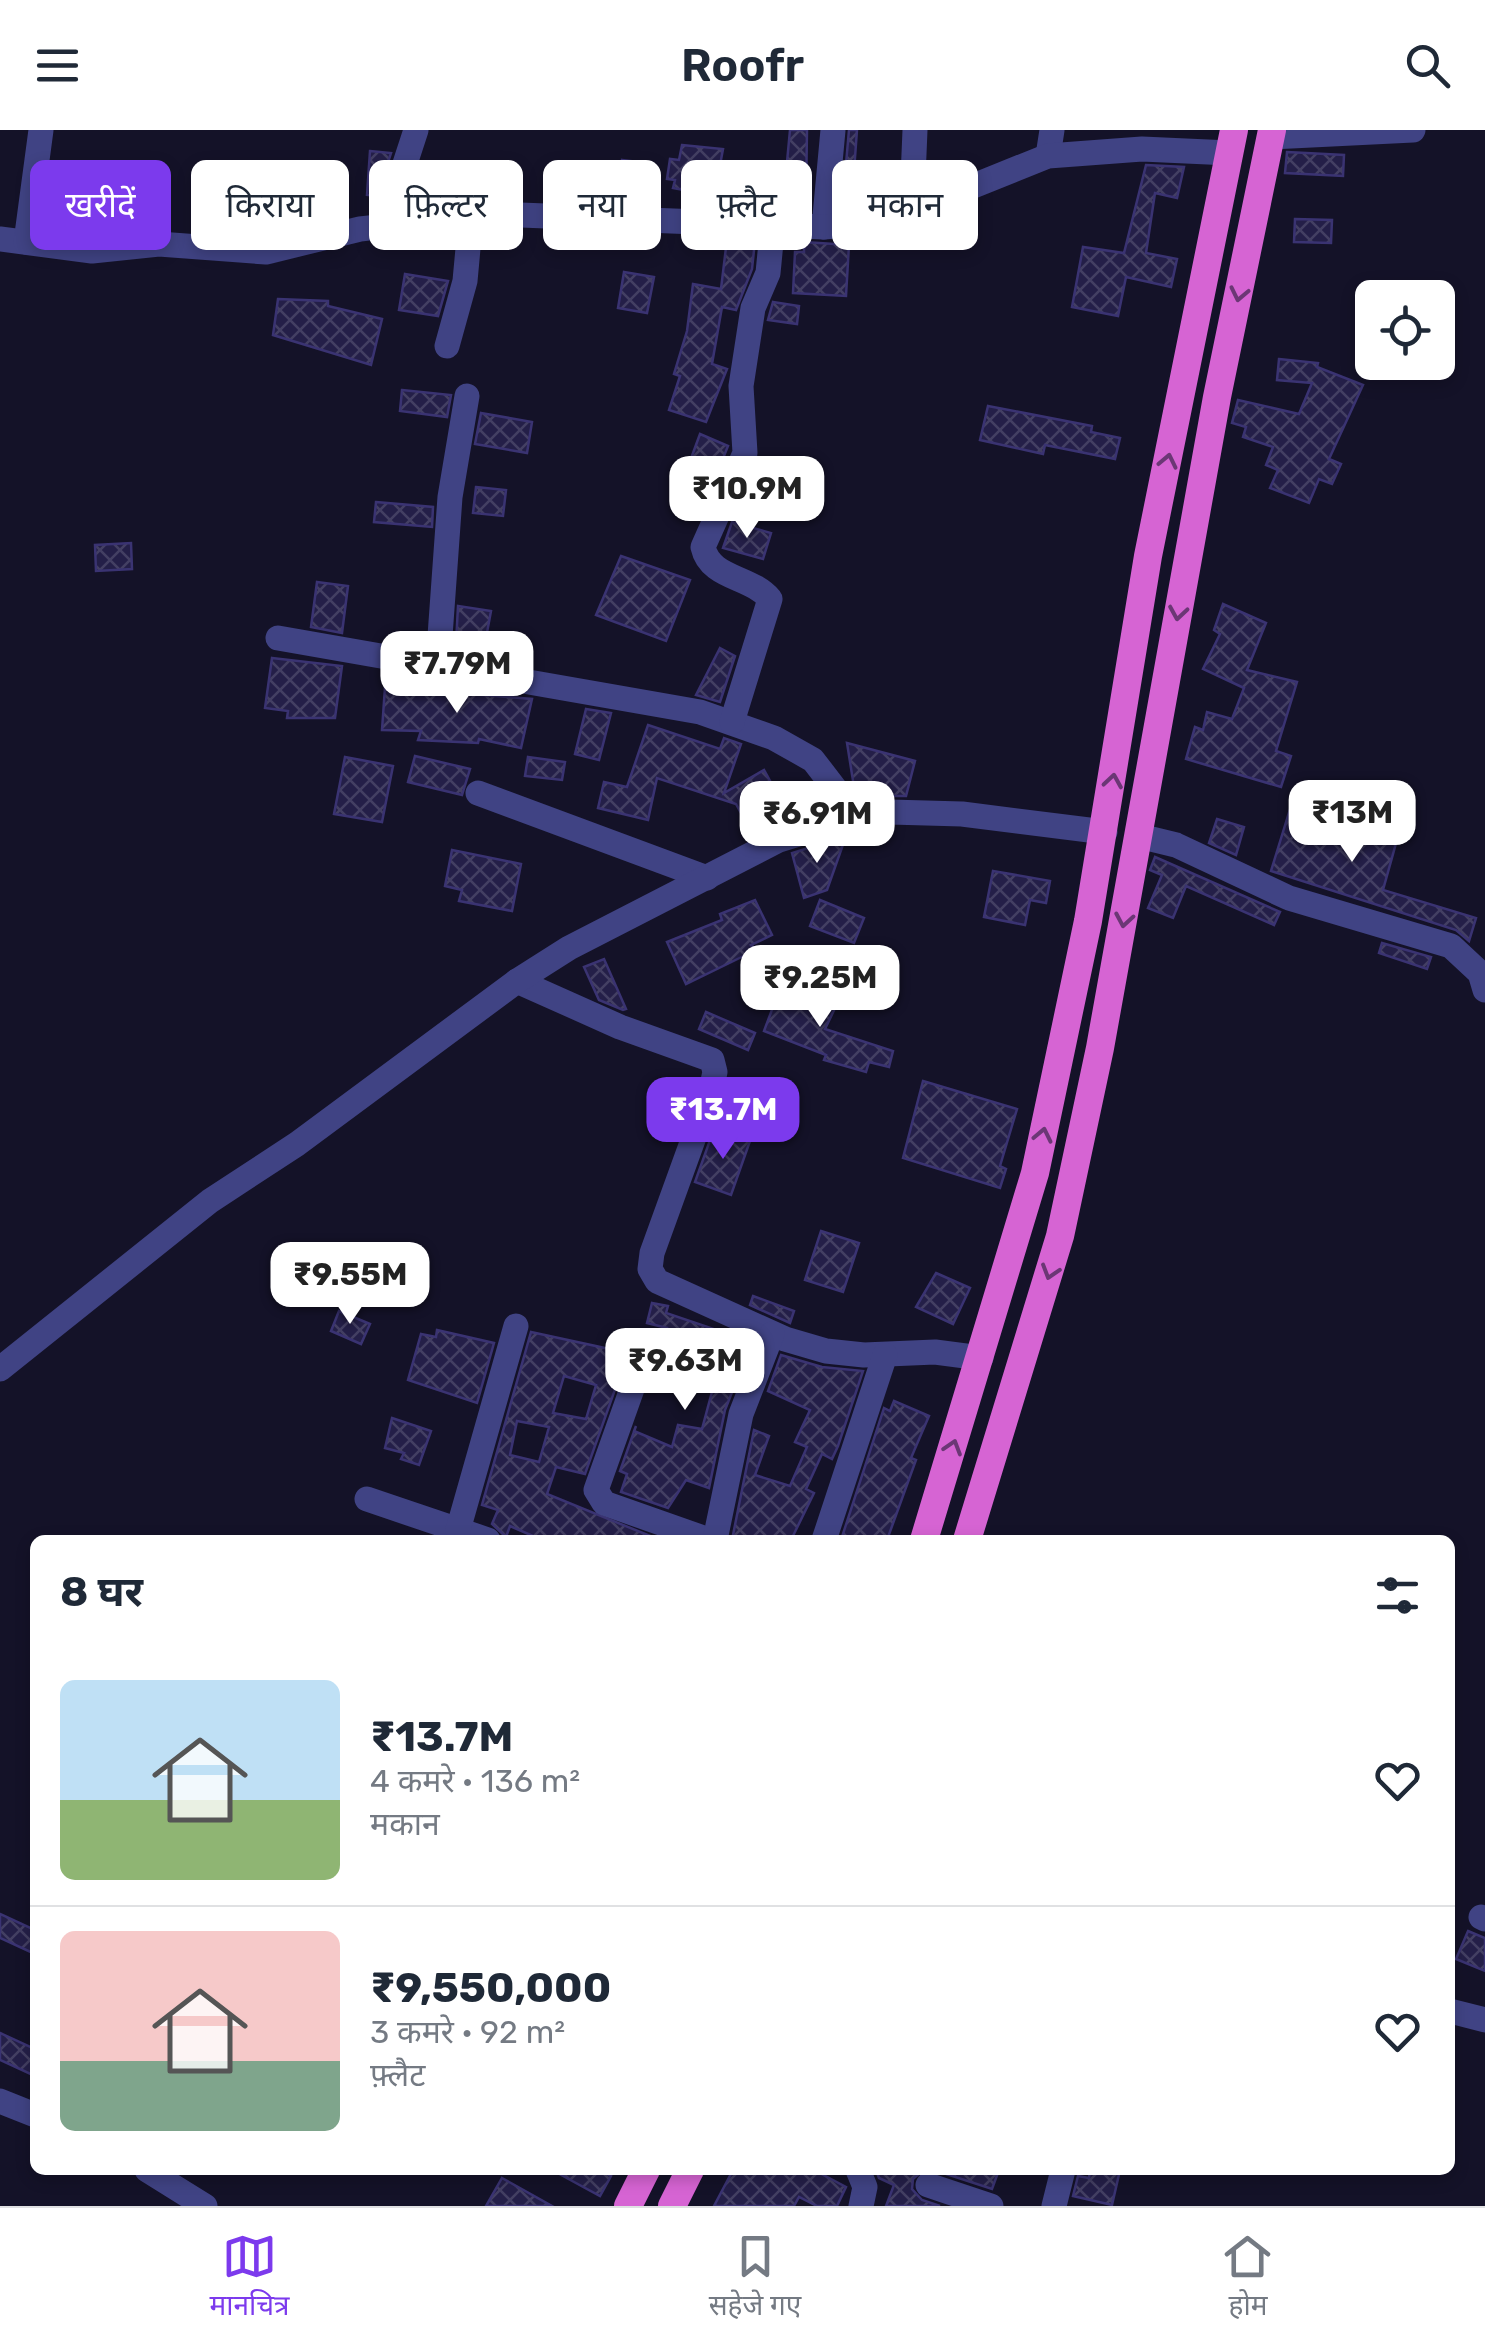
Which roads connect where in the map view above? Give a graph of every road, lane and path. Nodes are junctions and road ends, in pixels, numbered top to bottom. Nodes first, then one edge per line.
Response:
1 (40, 130) edge
2 (416, 130) edge
3 (833, 130) edge
4 (915, 130) edge
5 (1052, 130) edge
6 (1414, 130) edge
7 (1272, 133) edge
8 (1232, 141) edge
9 (1048, 156) junction
10 (406, 160) edge
11 (914, 160) edge
12 (978, 184) edge
13 (523, 217) edge
14 (681, 220) edge
15 (812, 226) edge
16 (832, 226) edge
17 (824, 227) junction
18 (369, 229) edge
19 (0, 239) edge
20 (26, 242) junction
21 (467, 250) edge
22 (770, 250) edge
23 (447, 346) dead end
24 (467, 396) dead end
25 (278, 638) dead end
26 (438, 664) junction
27 (732, 722) junction
28 (478, 793) dead end
29 (856, 816) junction
30 (1105, 832) junction
31 (1139, 836) junction
32 (707, 878) junction
33 (1477, 960) edge
34 (517, 981) junction
35 (1485, 990) edge
36 (516, 1326) dead end
37 (772, 1334) junction
38 (885, 1355) junction
39 (643, 1358) dead end
40 (980, 1358) junction
41 (0, 1369) edge
42 (367, 1499) dead end
43 (458, 1530) junction
44 (473, 1535) edge
45 (697, 1535) edge
46 (713, 1535) edge
47 (826, 1535) edge
48 (926, 1535) edge
49 (969, 1535) edge
50 (1455, 2012) edge
51 (1485, 2020) edge
52 (0, 2101) edge
53 (30, 2113) edge
54 (155, 2175) edge
55 (644, 2175) edge
56 (688, 2175) edge
57 (860, 2175) edge
58 (1062, 2175) edge
59 (928, 2187) edge
60 (205, 2206) edge
61 (628, 2206) edge
62 (672, 2206) edge
63 (861, 2206) edge
64 (991, 2206) edge
65 (1054, 2206) edge

1 - 20 street
2 - 10 street
3 - 17 street
4 - 11 street
5 - 9 street
6 - 7 street
7 -> 31 highway
8 - 9 street
30 -> 8 highway
9 - 12 street
13 - 14 street
15 - 17 street
16 - 17 street
18 - 20 street
19 - 20 street
21 - 23 street
22 - 27 street
24 - 26 street
25 - 26 street
26 - 27 street
27 - 29 street
28 - 32 street
29 - 30 street
29 - 32 street
40 -> 30 highway
31 - 33 street
31 -> 49 highway
32 - 34 street
33 - 35 street
34 - 37 street
34 - 41 street
36 - 43 street
37 - 38 street
37 - 46 street
38 - 40 street
38 - 47 street
39 - 45 street
48 -> 40 highway
42 - 43 street
43 - 44 street
50 - 51 street
52 - 53 street
54 - 60 street
55 - 61 highway
56 - 62 highway
57 - 63 street
58 - 65 street
59 - 64 street

